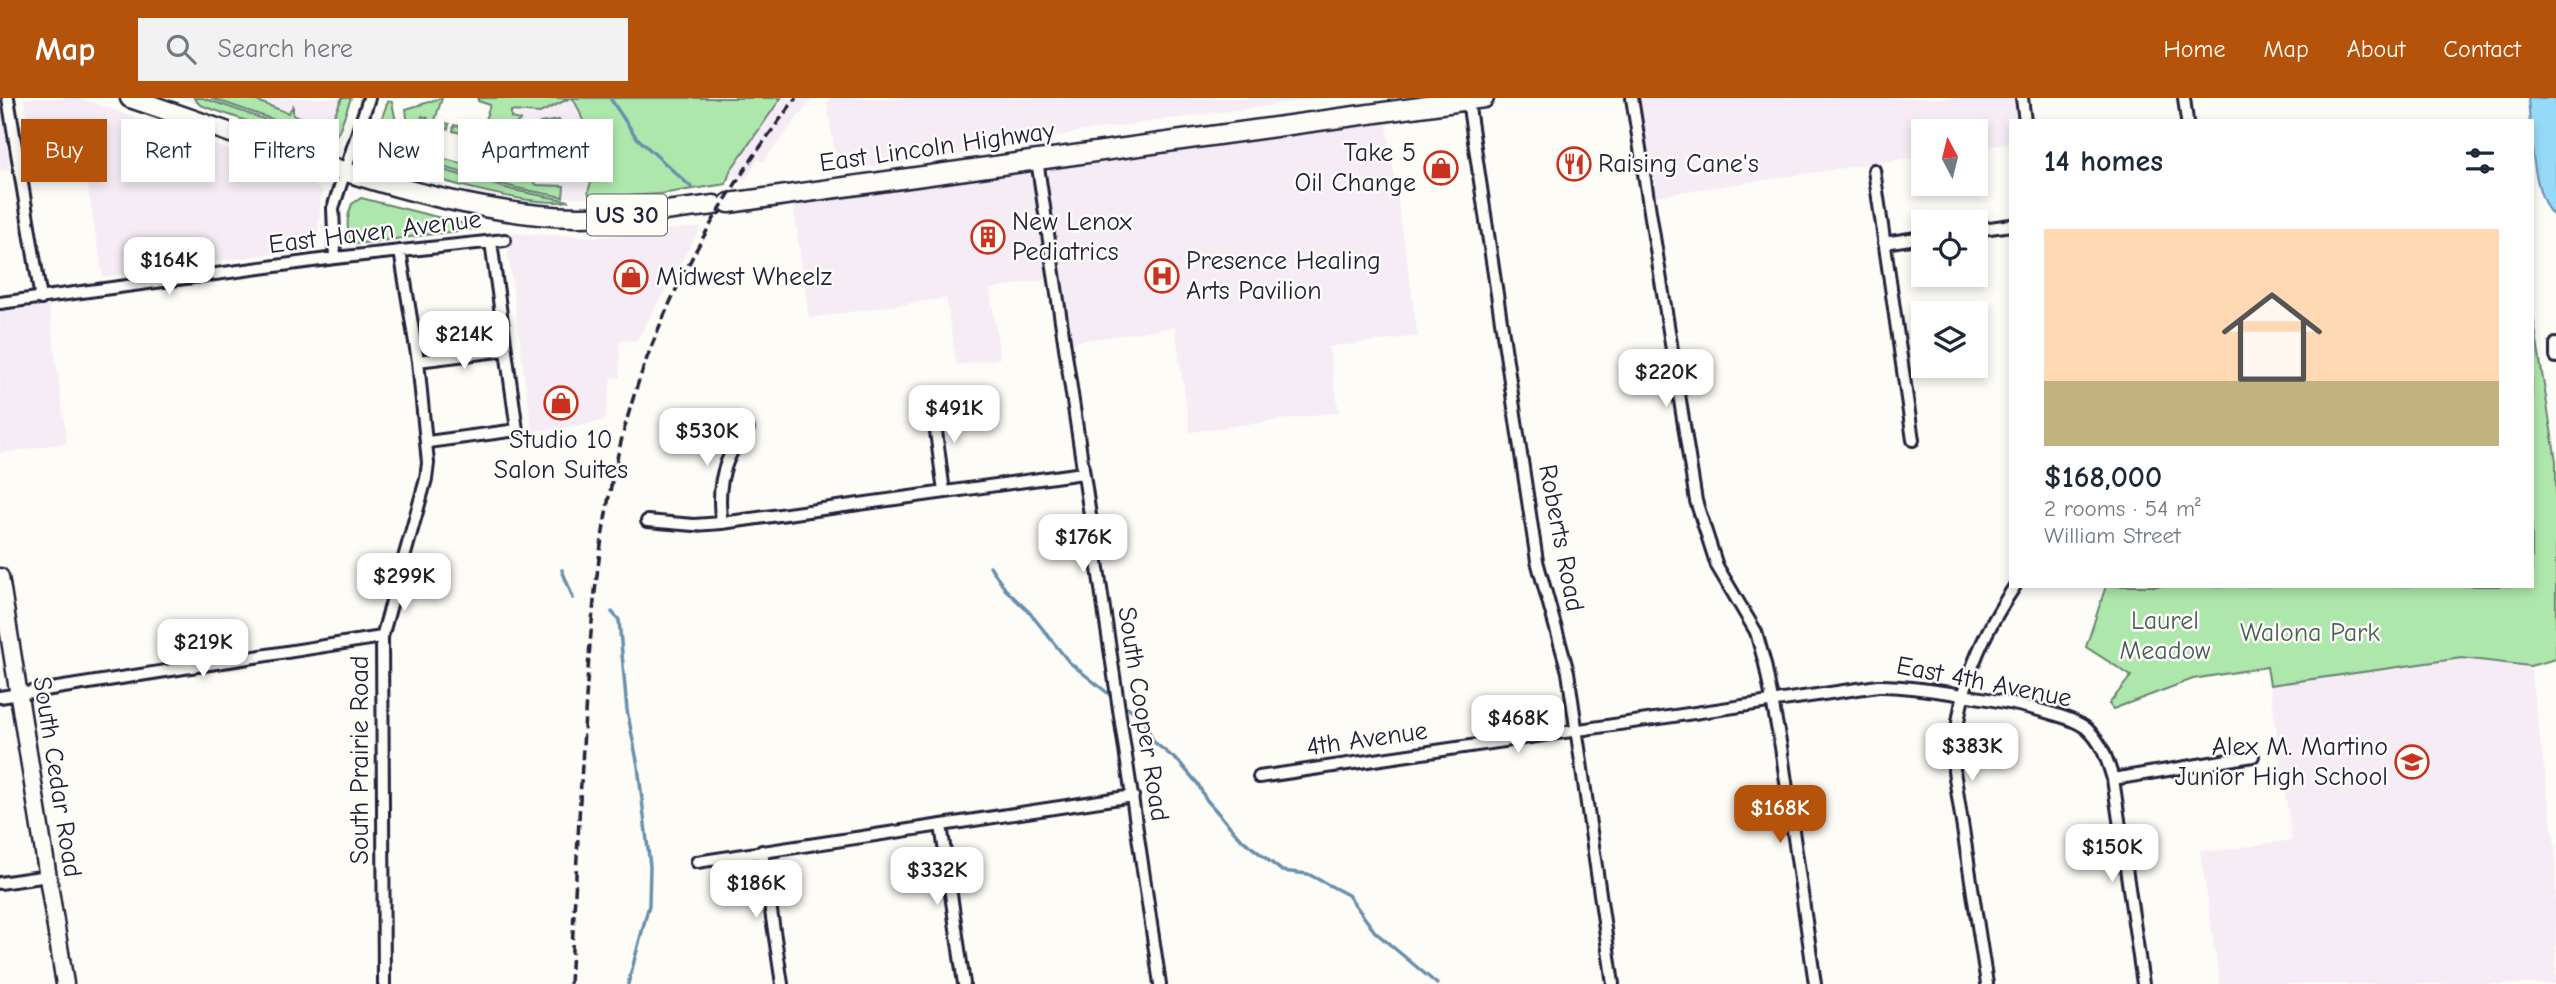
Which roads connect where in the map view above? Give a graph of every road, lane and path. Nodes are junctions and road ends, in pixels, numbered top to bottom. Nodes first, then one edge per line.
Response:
1 (8, 98) edge
2 (130, 98) edge
3 (369, 98) edge
4 (1632, 98) edge
5 (2022, 98) edge
6 (2183, 98) edge
7 (1476, 99) edge
8 (2025, 119) edge
9 (2187, 119) edge
10 (1037, 160) junction
11 (345, 169) junction
12 (1874, 170) dead end
13 (2009, 225) edge
14 (1988, 228) edge
15 (1911, 239) edge
16 (505, 240) dead end
17 (491, 242) junction
18 (1884, 243) junction
19 (400, 251) junction
20 (335, 258) junction
21 (41, 299) junction
22 (0, 303) edge
23 (2556, 344) edge
24 (506, 350) junction
25 (2556, 357) edge
26 (418, 361) junction
27 (932, 401) dead end
28 (748, 429) dead end
29 (1913, 440) dead end
30 (428, 443) junction
31 (1083, 473) junction
32 (944, 492) junction
33 (647, 521) dead end
34 (722, 523) junction
35 (0, 577) edge
36 (2014, 588) edge
37 (382, 637) junction
38 (20, 694) junction
39 (0, 696) edge
40 (1964, 696) junction
41 (1773, 702) junction
42 (1576, 731) junction
43 (2253, 756) dead end
44 (1259, 777) dead end
45 (2113, 779) junction
46 (1133, 796) junction
47 (940, 825) junction
48 (762, 851) junction
49 (697, 862) dead end
50 (48, 876) junction
51 (0, 883) edge
52 (65, 984) edge
53 (384, 984) edge
54 (782, 984) edge
55 (964, 984) edge
56 (1160, 984) edge
57 (1613, 984) edge
58 (1815, 984) edge
59 (1987, 984) edge
60 (2143, 984) edge

1 - 21 street
2 - 11 main road, US 30
3 - 11 street
4 - 41 street
5 - 8 street
6 - 9 street
7 - 10 main road, East Lincoln Highway / US 30
7 - 42 street, Roberts Road
10 - 11 main road, East Lincoln Highway / US 30
10 - 31 street, South Cooper Road
11 - 20 street
12 - 18 street
13 - 14 street
15 - 18 street
16 - 17 street, East Haven Avenue
17 - 19 street, East Haven Avenue
17 - 24 street
18 - 29 street
19 - 20 street, East Haven Avenue
19 - 26 street, South Prairie Road
20 - 21 street, East Haven Avenue
21 - 22 street, East Haven Avenue
23 - 25 street
24 - 26 street
24 - 30 street
26 - 30 street, South Prairie Road
27 - 32 street
28 - 34 street
30 - 37 street, South Prairie Road
31 - 32 street
31 - 46 street, South Cooper Road
32 - 34 street
33 - 34 street
35 - 38 main road, South Cedar Road
36 - 40 street
37 - 38 street
37 - 53 street, South Prairie Road
38 - 39 street
38 - 50 main road, South Cedar Road
40 - 41 street, East 4th Avenue
40 - 45 street, East 4th Avenue
40 - 59 street
41 - 42 street, 4th Avenue
41 - 58 street
42 - 44 street, 4th Avenue
42 - 57 street, Roberts Road
43 - 45 street
45 - 60 street, East 4th Avenue
46 - 47 street
46 - 56 street, South Cooper Road
47 - 48 street
47 - 55 street
48 - 49 street
48 - 54 street
50 - 51 street
50 - 52 main road, South Cedar Road

